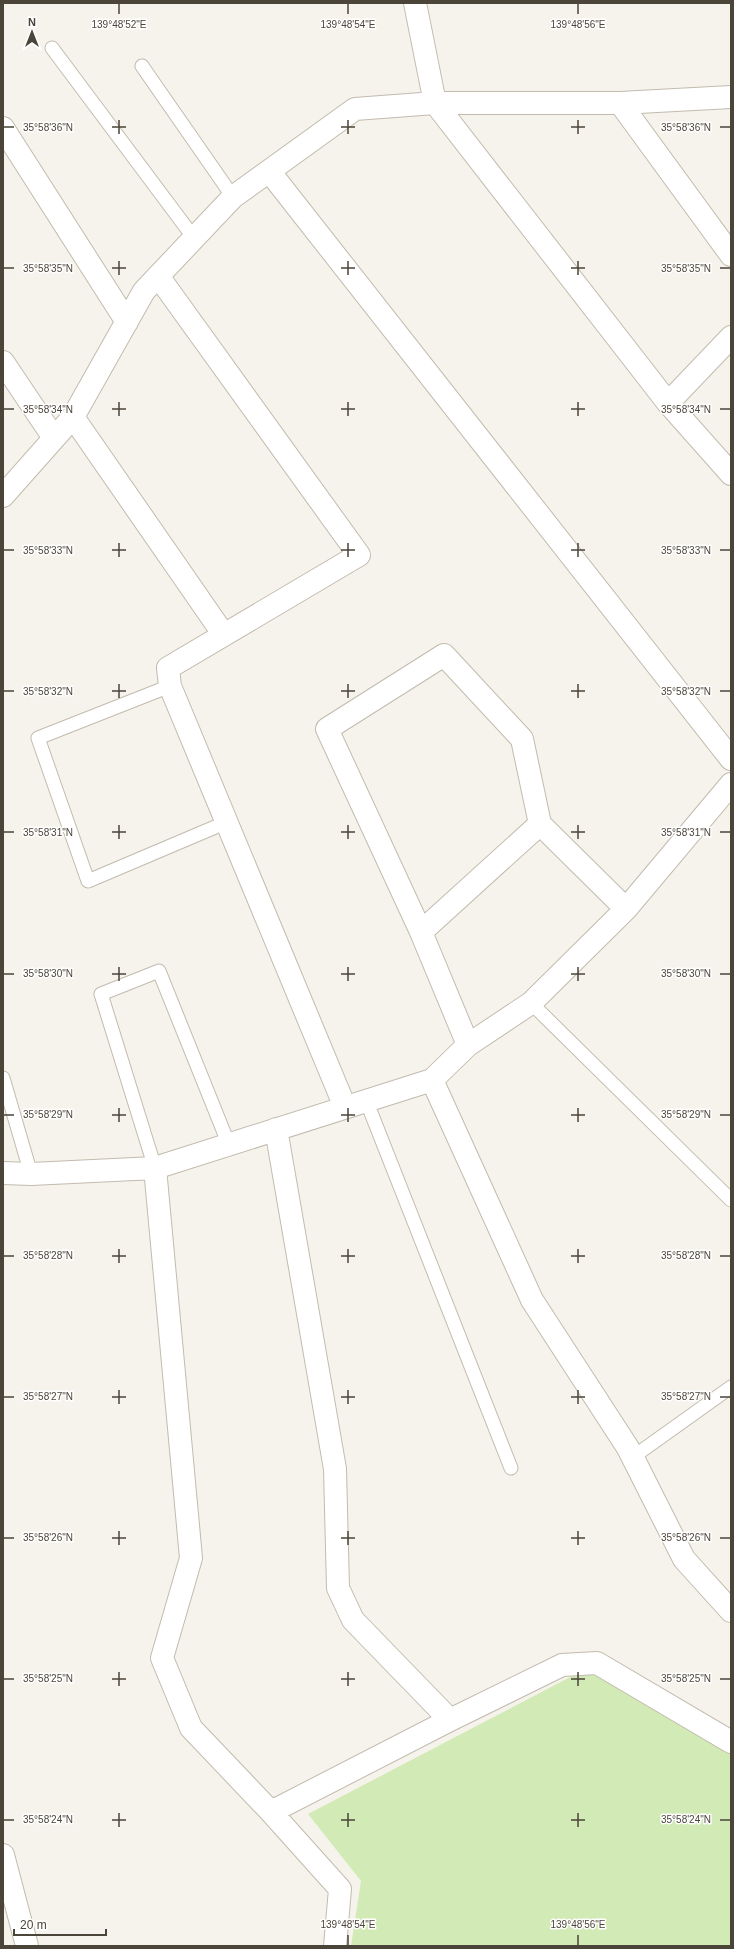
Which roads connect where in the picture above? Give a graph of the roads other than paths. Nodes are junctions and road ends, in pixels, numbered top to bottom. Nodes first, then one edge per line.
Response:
1 (415, 3) edge
2 (52, 48) dead end
3 (142, 66) dead end
4 (731, 97) edge
5 (435, 103) junction
6 (620, 103) junction
7 (3, 128) edge
8 (269, 171) junction
9 (233, 197) junction
10 (194, 238) junction
11 (731, 254) edge
12 (158, 276) junction
13 (127, 322) junction
14 (731, 337) edge
15 (3, 362) edge
16 (668, 403) junction
17 (73, 417) junction
18 (54, 438) junction
19 (731, 474) edge
20 (3, 496) edge
21 (224, 635) junction
22 (170, 686) junction
23 (731, 759) edge
24 (731, 784) edge
25 (227, 822) junction
26 (540, 824) junction
27 (626, 908) junction
28 (420, 932) junction
29 (531, 1004) junction
30 (468, 1045) junction
31 (3, 1078) edge
32 (432, 1080) junction
33 (366, 1100) junction
34 (345, 1106) junction
35 (276, 1129) junction
36 (229, 1145) junction
37 (155, 1168) junction
38 (3, 1173) edge
39 (30, 1174) junction
40 (731, 1200) edge
41 (730, 1390) edge
42 (633, 1457) junction
43 (511, 1468) dead end
44 (731, 1611) edge
45 (450, 1720) junction
46 (731, 1742) edge
47 (271, 1812) junction
48 (3, 1855) edge
49 (8, 1898) edge
50 (28, 1946) edge
51 (335, 1946) edge

1 - 5 street
2 - 10 lane
3 - 9 lane
4 - 6 street
5 - 6 street
5 - 8 street
5 - 16 street
6 - 11 street
7 - 13 street
8 - 9 street
8 - 23 street
9 - 10 street
10 - 12 street
12 - 13 street
12 - 21 street
13 - 17 street
14 - 16 street
15 - 18 street
16 - 19 street
17 - 18 street
17 - 21 street
18 - 20 street
21 - 22 street
22 - 25 street
22 - 25 lane
24 - 27 street
25 - 34 street
26 - 27 street
26 - 28 street
26 - 28 street
27 - 29 street
28 - 30 street
29 - 30 street
29 - 40 lane
30 - 32 street
31 - 39 lane
32 - 33 street
32 - 42 street
33 - 34 street
33 - 43 lane
34 - 35 street
35 - 36 street
35 - 45 street
36 - 37 street
36 - 37 lane
37 - 39 street
37 - 47 street
38 - 39 street
41 - 42 lane
42 - 44 street
45 - 46 street
45 - 47 street
47 - 51 street
48 - 49 street
49 - 50 street

